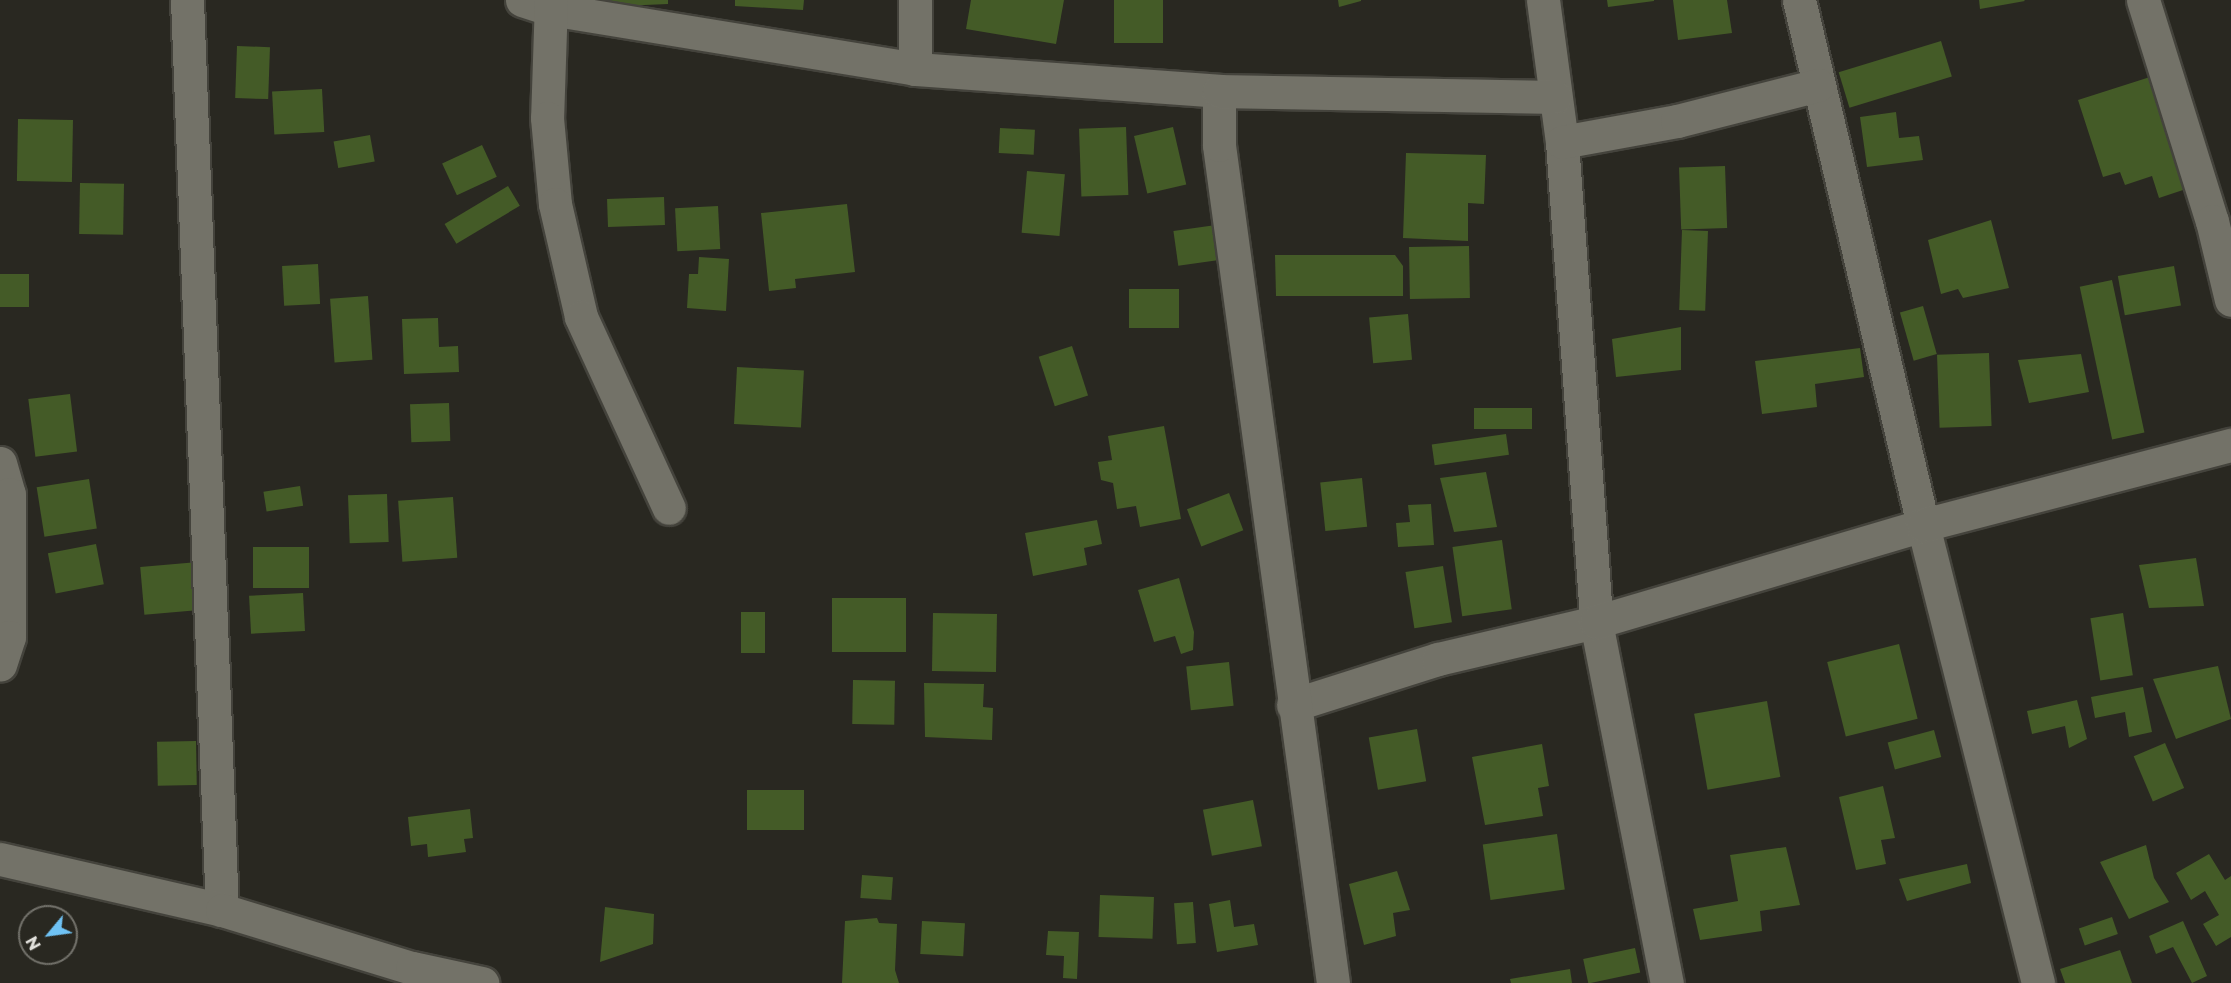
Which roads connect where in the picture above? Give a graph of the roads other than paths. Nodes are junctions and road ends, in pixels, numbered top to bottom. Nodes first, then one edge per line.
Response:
1 (187, 0) edge
2 (915, 0) edge
3 (1543, 0) edge
4 (1799, 0) edge
5 (2143, 0) edge
6 (541, 3) edge
7 (915, 69) junction
8 (1818, 85) junction
9 (1220, 91) junction
10 (1555, 96) junction
11 (1562, 142) junction
12 (2231, 300) edge
13 (2231, 446) edge
14 (0, 463) edge
15 (669, 508) dead end
16 (1923, 525) junction
17 (1596, 622) junction
18 (0, 665) edge
19 (1293, 705) junction
20 (0, 859) edge
21 (222, 910) junction
22 (482, 983) edge
23 (1333, 983) edge
24 (1668, 983) edge
25 (2038, 983) edge

1 - 21 street
2 - 7 street
3 - 10 street
4 - 8 street
5 - 12 street
6 - 7 street
6 - 15 street
7 - 9 street
8 - 11 street
8 - 16 street
9 - 10 street
9 - 19 street
10 - 11 street
11 - 17 street
13 - 16 street
14 - 18 street
16 - 17 street
16 - 25 street
17 - 19 street
17 - 24 street
19 - 23 street
20 - 21 street
21 - 22 street

